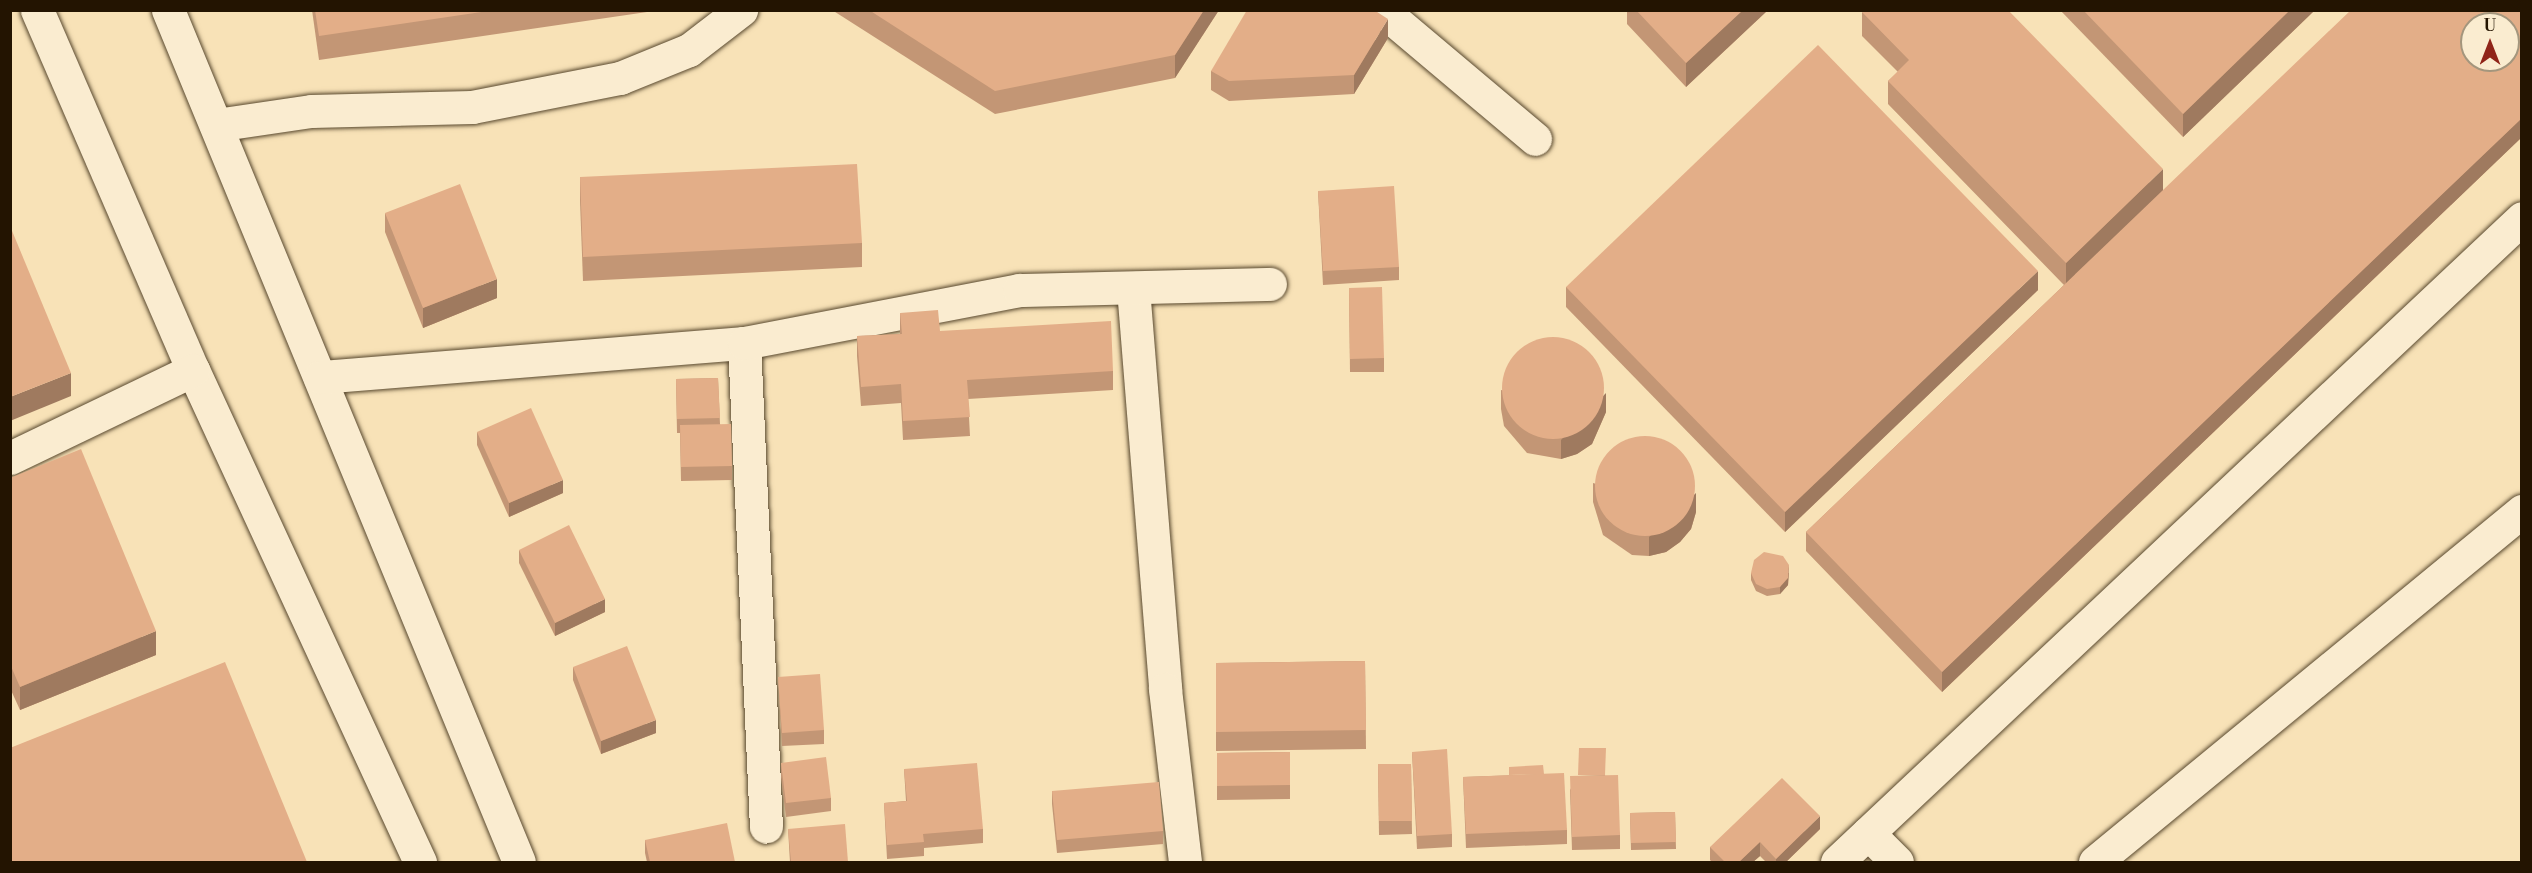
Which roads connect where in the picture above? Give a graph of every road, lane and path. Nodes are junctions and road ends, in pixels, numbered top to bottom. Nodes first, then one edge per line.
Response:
1 (38, 10) edge
2 (168, 10) edge
3 (741, 10) edge
4 (1382, 10) edge
5 (216, 125) junction
6 (1535, 139) dead end
7 (2522, 218) edge
8 (1270, 284) dead end
9 (1133, 288) junction
10 (744, 343) junction
11 (193, 370) junction
12 (320, 377) junction
13 (10, 458) edge
14 (2522, 511) edge
15 (766, 826) dead end
16 (1868, 833) junction
17 (420, 862) edge
18 (519, 862) edge
19 (1185, 862) edge
20 (1837, 862) edge
21 (1897, 862) edge
22 (2095, 862) edge

1 - 11 street
2 - 5 street
3 - 5 street
4 - 6 street
5 - 12 street
7 - 16 street
8 - 9 street
9 - 10 street
9 - 19 street
10 - 12 street
10 - 15 street
11 - 13 street
11 - 17 street
12 - 18 street
14 - 22 street
16 - 20 street
16 - 21 street

